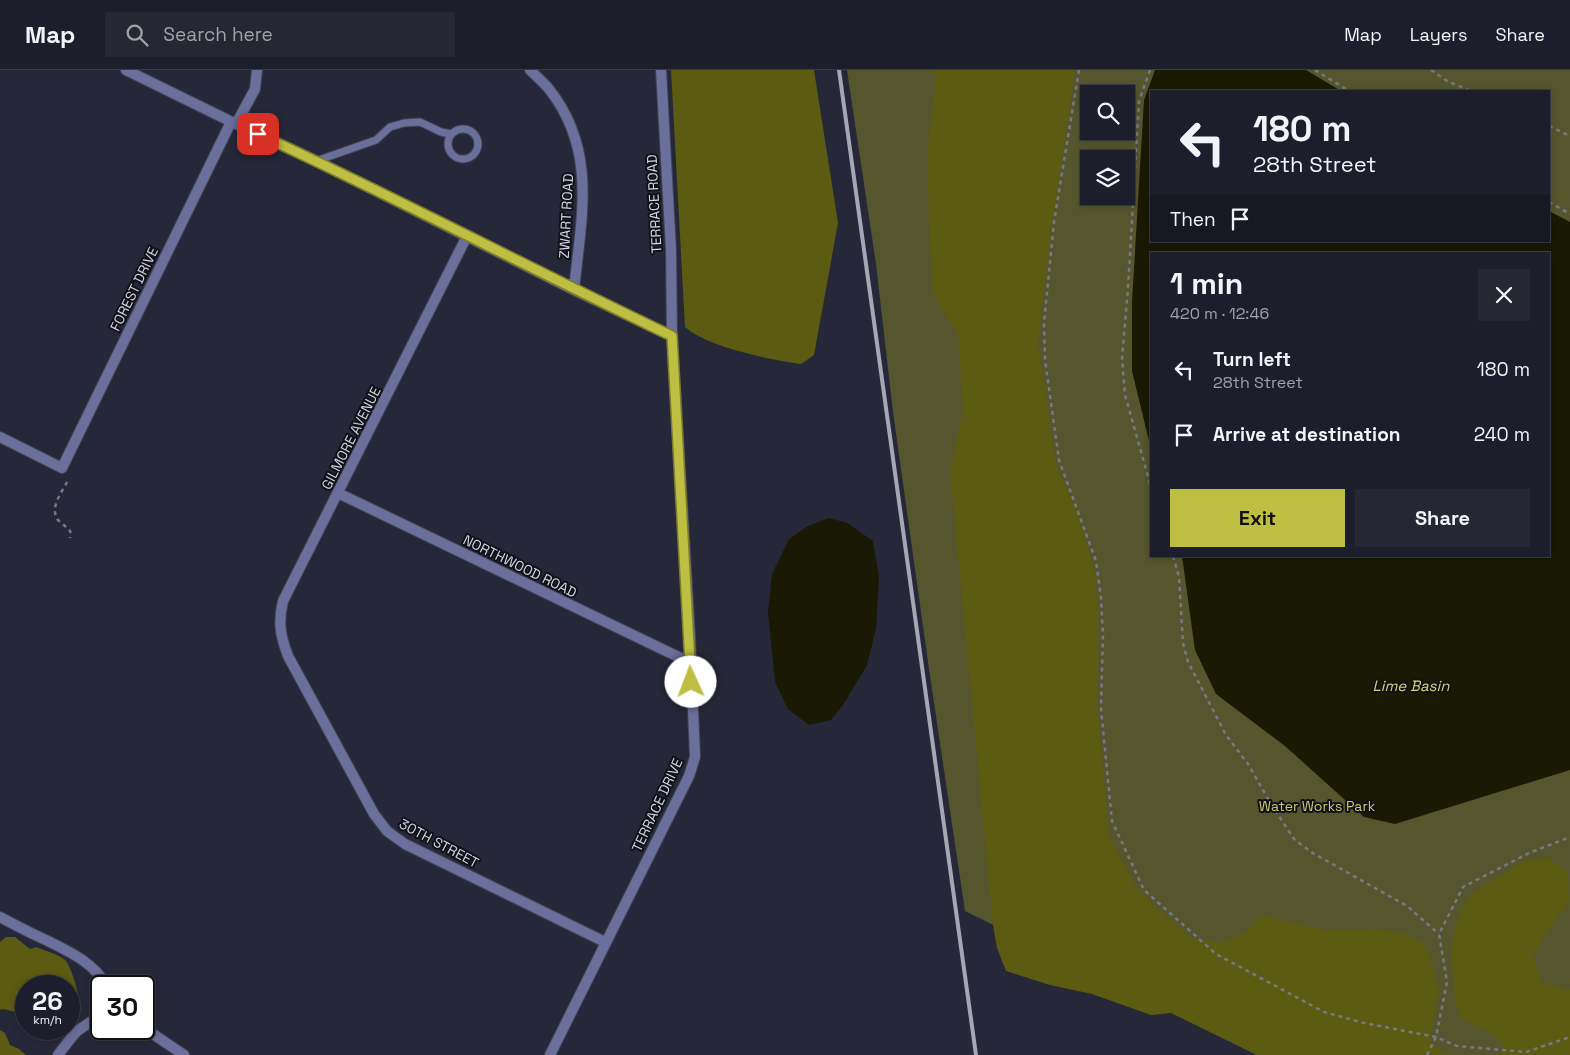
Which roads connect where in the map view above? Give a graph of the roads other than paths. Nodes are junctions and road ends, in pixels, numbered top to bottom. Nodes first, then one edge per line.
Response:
1 (126, 70) edge
2 (257, 70) edge
3 (530, 70) edge
4 (661, 70) edge
5 (234, 123) junction
6 (451, 134) junction
7 (316, 161) junction
8 (467, 236) junction
9 (574, 290) junction
10 (672, 336) junction
11 (0, 437) edge
12 (338, 493) junction
13 (288, 656) joint
14 (690, 663) junction
15 (0, 918) edge
16 (605, 942) junction
17 (100, 975) edge
18 (90, 1023) edge
19 (155, 1035) edge
20 (58, 1055) edge
21 (184, 1055) edge
22 (550, 1055) edge

1 - 5 street
2 - 5 street, FOREST DRIVE
3 - 9 street, ZWART ROAD
4 - 10 street, TERRACE ROAD
5 - 7 street
5 - 11 street, FOREST DRIVE
6 - 6 lane
6 - 7 lane
7 - 8 street
8 - 9 street
8 - 12 street, GILMORE AVENUE
9 - 10 street
10 - 14 street, TERRACE DRIVE
12 - 13 street, GILMORE AVENUE
12 - 14 street, NORTHWOOD ROAD
13 - 16 street, 30TH STREET
14 - 16 street, TERRACE DRIVE
15 - 17 street
16 - 22 street, TERRACE DRIVE
18 - 20 street
19 - 21 street

